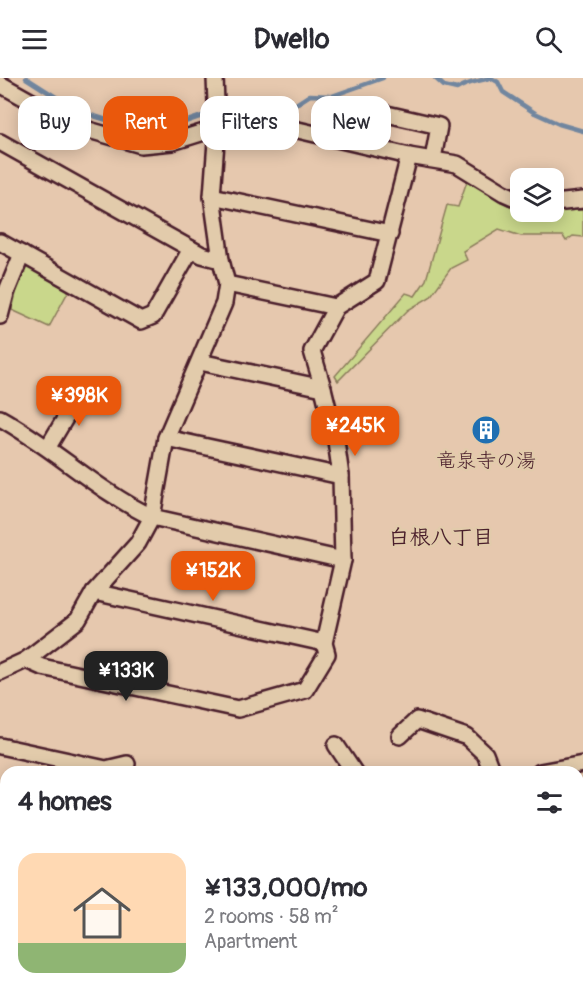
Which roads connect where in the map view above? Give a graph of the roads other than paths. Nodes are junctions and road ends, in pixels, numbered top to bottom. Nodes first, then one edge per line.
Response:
1 (215, 78) edge
2 (0, 84) edge
3 (216, 96) edge
4 (391, 115) edge
5 (200, 131) edge
6 (0, 142) edge
7 (215, 150) edge
8 (386, 150) edge
9 (409, 156) junction
10 (433, 159) junction
11 (212, 196) junction
12 (510, 196) edge
13 (583, 200) edge
14 (564, 202) edge
15 (390, 234) junction
16 (0, 242) edge
17 (191, 249) junction
18 (22, 254) junction
19 (220, 260) junction
20 (227, 284) junction
21 (336, 307) junction
22 (0, 316) edge
23 (200, 362) junction
24 (323, 388) junction
25 (82, 390) dead end
26 (0, 418) edge
27 (166, 438) junction
28 (48, 447) junction
29 (341, 476) junction
30 (152, 517) junction
31 (344, 560) junction
32 (94, 592) junction
33 (324, 643) junction
34 (26, 660) junction
35 (0, 672) edge
36 (400, 736) dead end
37 (336, 745) dead end
38 (0, 746) edge
39 (128, 764) dead end
40 (92, 766) edge
41 (119, 766) edge
42 (350, 766) edge
43 (490, 766) edge

1 - 3 street
2 - 5 street
4 - 10 street
6 - 17 street
7 - 11 street
8 - 9 street
9 - 10 street
9 - 15 street
10 - 12 street
11 - 15 street
11 - 19 street
13 - 14 street
15 - 21 street
16 - 18 street
17 - 18 street
17 - 19 street
18 - 22 street
19 - 20 street
20 - 21 street
20 - 23 street
21 - 24 street
23 - 24 street
23 - 27 street
24 - 29 street
25 - 28 street
26 - 28 street
27 - 29 street
27 - 30 street
28 - 30 street
29 - 31 street
30 - 31 street
30 - 32 street
31 - 33 street
32 - 33 street
32 - 34 street
33 - 34 street
34 - 35 street
36 - 43 street
37 - 42 street
38 - 40 street
39 - 41 street

